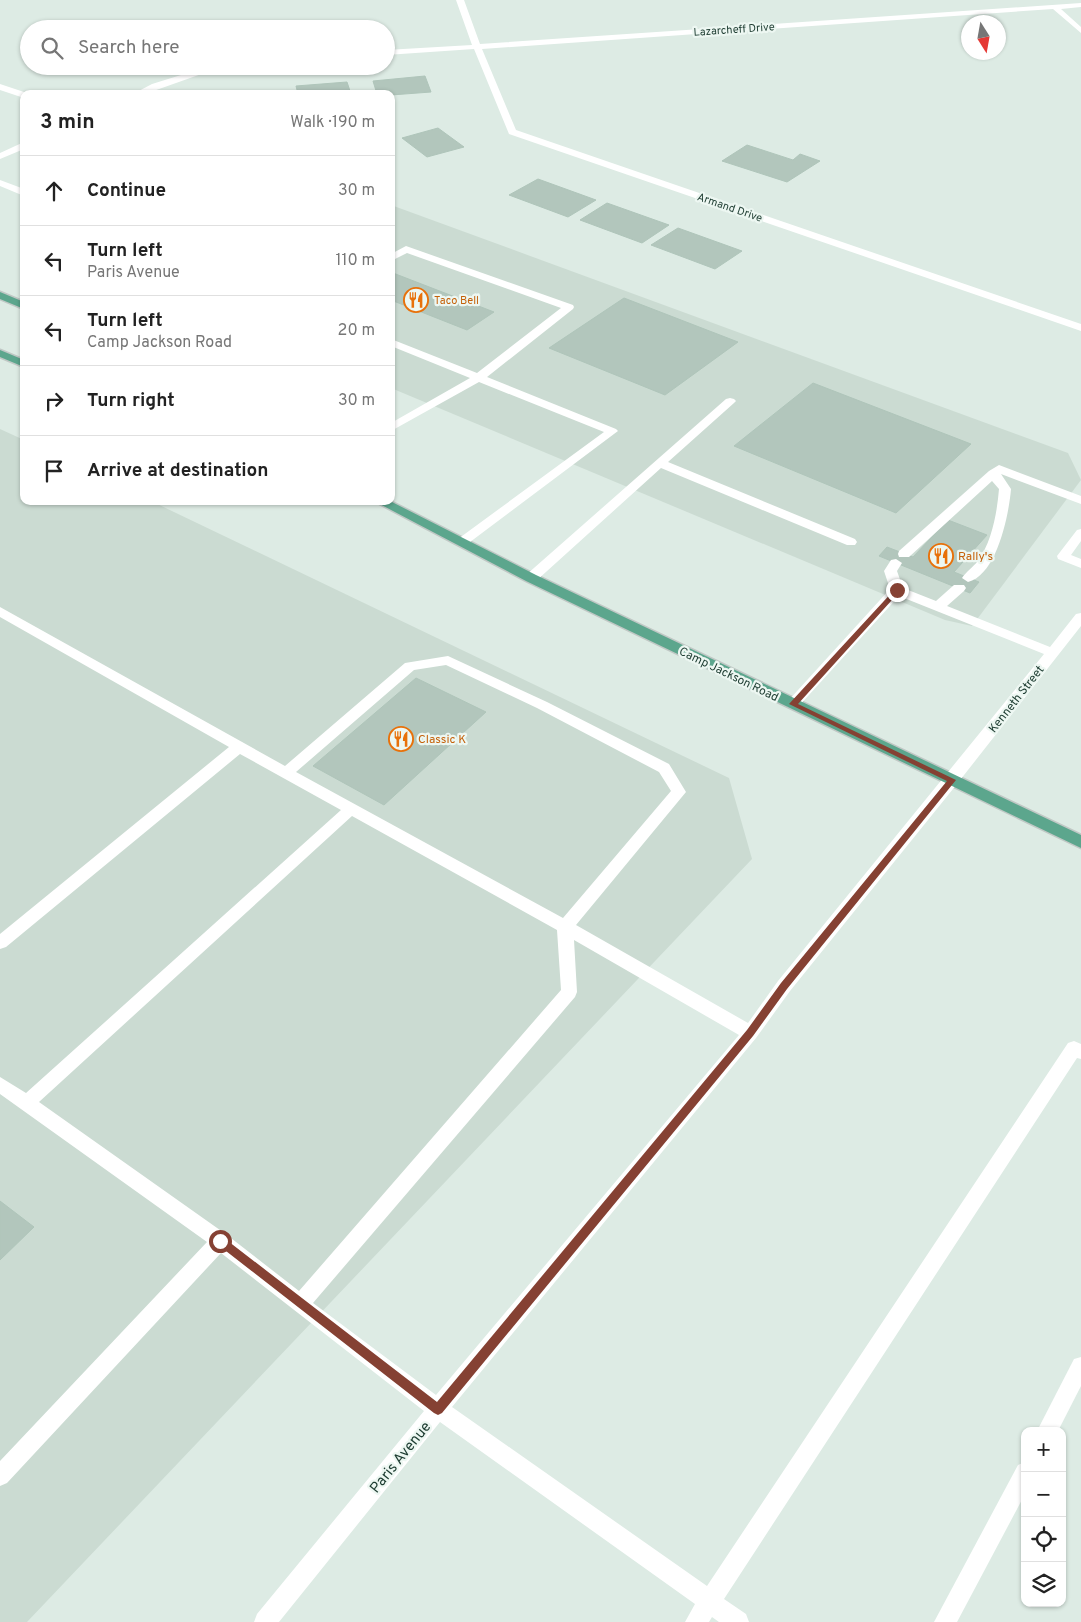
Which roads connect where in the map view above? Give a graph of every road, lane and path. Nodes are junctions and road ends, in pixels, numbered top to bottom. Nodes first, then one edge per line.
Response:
1 (460, 0) edge
2 (1081, 5) edge
3 (1056, 8) junction
4 (1081, 31) edge
5 (477, 46) junction
6 (395, 53) edge
7 (191, 75) edge
8 (0, 87) edge
9 (146, 90) edge
10 (20, 94) edge
11 (20, 147) edge
12 (0, 156) edge
13 (0, 183) edge
14 (20, 191) edge
15 (395, 255) edge
16 (0, 296) edge
17 (20, 304) edge
18 (1081, 328) edge
19 (395, 344) edge
20 (0, 353) edge
21 (20, 362) edge
22 (479, 377) junction
23 (730, 401) dead end
24 (395, 426) edge
25 (659, 463) junction
26 (993, 474) junction
27 (1081, 500) edge
28 (388, 505) edge
29 (1081, 533) edge
30 (462, 542) junction
31 (851, 542) dead end
32 (1081, 564) edge
33 (531, 578) junction
34 (968, 578) dead end
35 (959, 588) dead end
36 (897, 590) junction
37 (939, 606) junction
38 (0, 610) edge
39 (1081, 616) edge
40 (1053, 653) junction
41 (793, 704) junction
42 (239, 746) junction
43 (286, 773) junction
44 (952, 780) junction
45 (351, 810) junction
46 (1081, 842) edge
47 (564, 927) junction
48 (0, 943) edge
49 (750, 1033) junction
50 (1077, 1050) edge
51 (0, 1084) edge
52 (26, 1104) junction
53 (220, 1241) junction
54 (300, 1304) junction
55 (1081, 1366) edge
56 (438, 1410) junction
57 (1049, 1427) edge
58 (0, 1476) edge
59 (1021, 1480) edge
60 (709, 1601) junction
61 (265, 1622) edge
62 (696, 1622) edge
63 (738, 1622) edge
64 (945, 1622) edge

1 - 5 street, Armand Drive
2 - 3 street, Lazarcheff Drive
3 - 4 street
3 - 5 street, Lazarcheff Drive
5 - 6 street, Lazarcheff Drive
5 - 18 street, Armand Drive
7 - 9 street
8 - 10 street
11 - 12 street
13 - 14 street
15 - 22 street
16 - 17 main road
19 - 22 street
20 - 21 main road
22 - 24 street
22 - 30 street
23 - 25 street
25 - 31 street
25 - 33 street
26 - 27 street
26 - 34 street
26 - 36 street
28 - 30 main road, Camp Jackson Road
29 - 32 street
30 - 33 main road, Camp Jackson Road
33 - 41 main road, Camp Jackson Road
35 - 37 street
36 - 37 street
36 - 41 street
37 - 40 street
38 - 42 street
39 - 40 street, Kenneth Street
40 - 44 street, Kenneth Street
41 - 44 main road, Camp Jackson Road
42 - 43 street
42 - 48 street
43 - 45 street
43 - 47 street
44 - 46 main road, Camp Jackson Road
44 - 49 street, Paris Avenue
45 - 47 street
45 - 52 street
47 - 49 street
47 - 54 street
49 - 56 street, Paris Avenue
50 - 60 street
51 - 52 street
52 - 53 street
53 - 54 street
53 - 58 street
54 - 56 street
55 - 57 street
56 - 60 street
56 - 61 street, Paris Avenue
59 - 64 street
60 - 62 street
60 - 63 street

